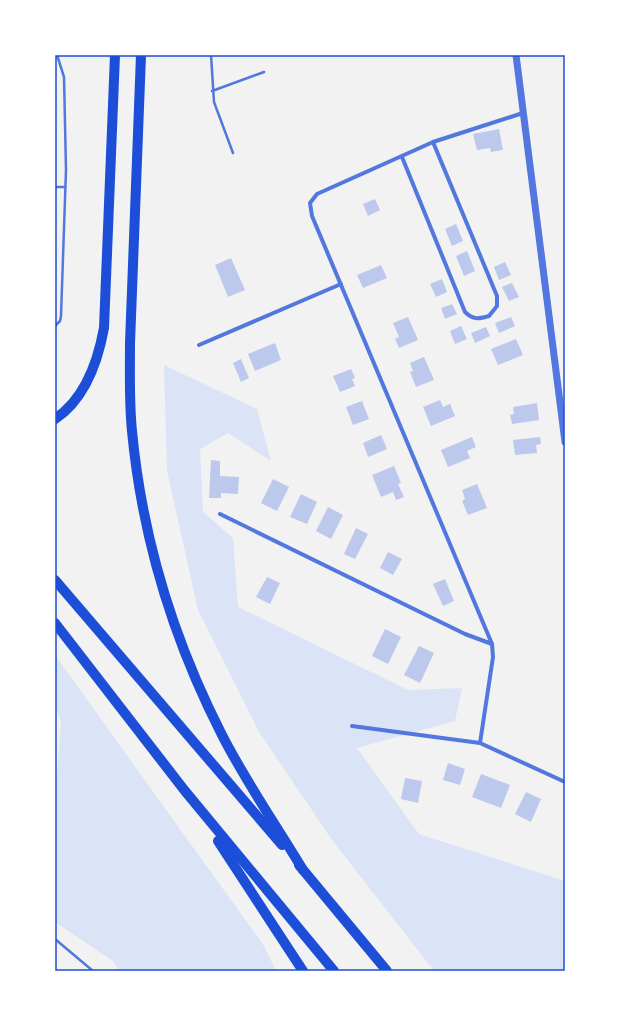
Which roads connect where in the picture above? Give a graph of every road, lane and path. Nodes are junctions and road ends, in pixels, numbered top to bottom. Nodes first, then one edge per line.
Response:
1 (57, 55) edge
2 (115, 55) edge
3 (141, 55) edge
4 (211, 55) edge
5 (516, 55) edge
6 (264, 72) dead end
7 (212, 91) junction
8 (523, 113) junction
9 (433, 142) junction
10 (233, 153) dead end
11 (402, 157) junction
12 (55, 187) edge
13 (65, 187) junction
14 (341, 284) junction
15 (55, 326) edge
16 (199, 345) dead end
17 (55, 419) edge
18 (565, 442) edge
19 (220, 514) dead end
20 (55, 580) edge
21 (55, 623) edge
22 (492, 644) junction
23 (352, 726) dead end
24 (480, 743) junction
25 (565, 782) edge
26 (185, 791) junction
27 (303, 870) junction
28 (55, 939) edge
29 (93, 971) edge
30 (303, 971) edge
31 (334, 971) edge
32 (387, 971) edge

1 - 13 lane
2 - 17 highway
3 - 27 highway
4 - 7 lane
5 - 8 street
6 - 7 lane
7 - 10 lane
8 - 9 street
8 - 18 street
9 - 11 street
9 - 11 street
11 - 14 street
12 - 13 lane
13 - 15 lane
14 - 16 street
14 - 22 street
19 - 22 street
20 - 27 highway
21 - 26 highway
22 - 24 street
23 - 24 street
24 - 25 street
26 - 30 highway
26 - 31 highway
27 - 32 highway
28 - 29 lane

